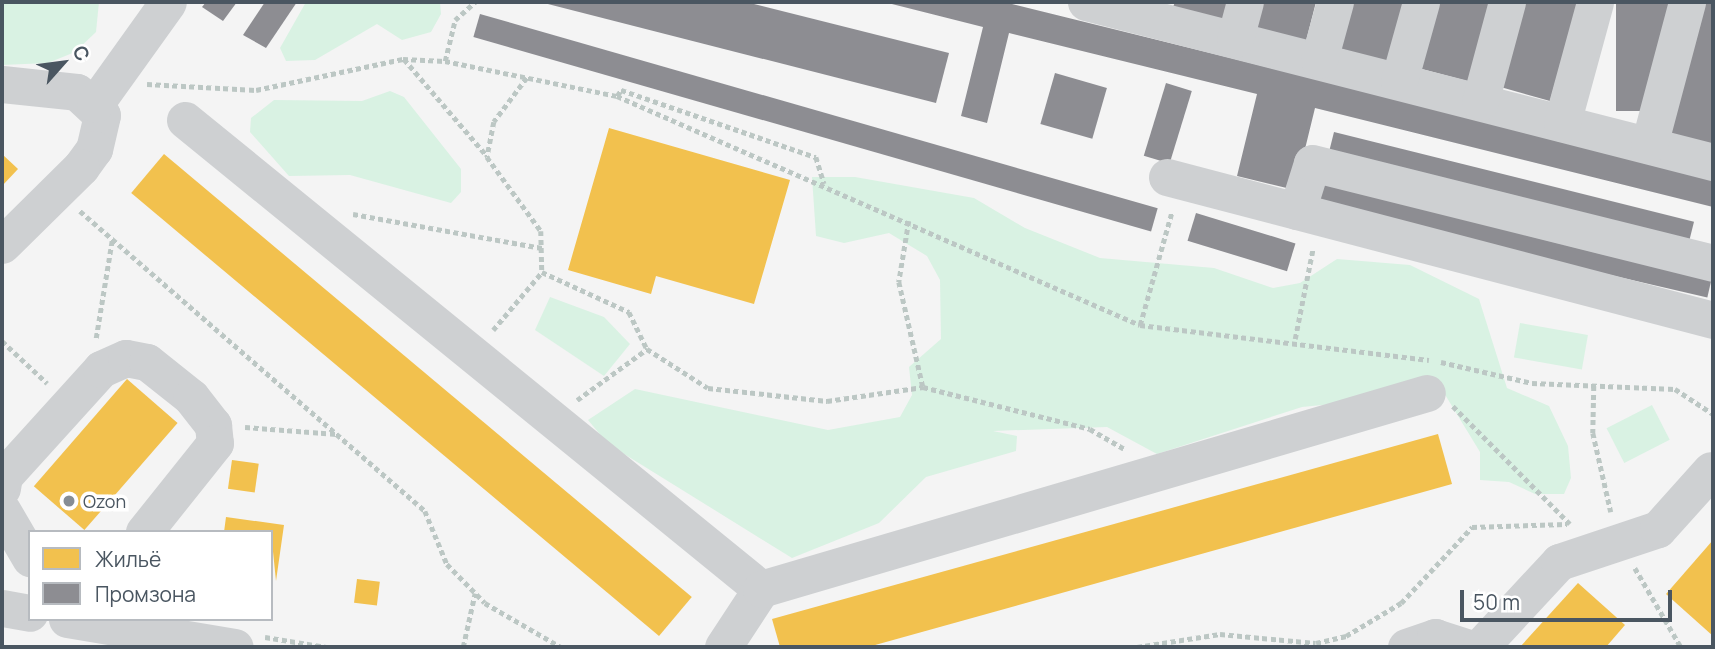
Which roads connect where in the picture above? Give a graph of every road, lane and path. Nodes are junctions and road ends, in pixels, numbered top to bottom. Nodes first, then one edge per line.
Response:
1 (168, 2) edge
2 (475, 2) edge
3 (1086, 2) edge
4 (1245, 2) edge
5 (1335, 2) edge
6 (1421, 2) edge
7 (1507, 2) edge
8 (1595, 2) edge
9 (1687, 2) edge
10 (1157, 10) edge
11 (1235, 39) junction
12 (403, 59) junction
13 (1319, 60) junction
14 (446, 61) junction
15 (527, 78) junction
16 (1399, 81) junction
17 (2, 84) edge
18 (102, 93) junction
19 (617, 96) junction
20 (1480, 102) junction
21 (185, 120) dead end
22 (1562, 122) junction
23 (1649, 145) junction
24 (487, 157) junction
25 (1713, 162) edge
26 (1173, 179) joint
27 (824, 184) junction
28 (57, 190) junction
29 (340, 212) dead end
30 (1308, 214) junction
31 (909, 220) junction
32 (112, 240) junction
33 (2, 244) edge
34 (542, 248) junction
35 (1713, 263) edge
36 (542, 272) junction
37 (1713, 320) edge
38 (1140, 325) junction
39 (1295, 340) junction
40 (2, 341) edge
41 (647, 349) junction
42 (472, 354) junction
43 (101, 369) junction
44 (923, 387) junction
45 (1427, 393) joint
46 (69, 404) junction
47 (1713, 414) edge
48 (551, 418) junction
49 (213, 425) junction
50 (337, 434) junction
51 (1711, 470) dead end
52 (1161, 471) junction
53 (2, 488) edge
54 (2, 510) edge
55 (1571, 524) junction
56 (146, 530) edge
57 (1619, 542) junction
58 (28, 555) edge
59 (761, 589) junction
60 (475, 592) junction
61 (2, 608) edge
62 (28, 613) edge
63 (90, 621) edge
64 (111, 623) edge
65 (1315, 645) edge
66 (1152, 646) edge
67 (235, 647) edge
68 (463, 647) edge
69 (561, 647) edge
70 (723, 647) edge
71 (1137, 647) edge
72 (1406, 647) edge
73 (1465, 647) edge
74 (1480, 647) edge

1 - 18 street
2 - 14 path
3 - 10 street
4 - 11 street
5 - 13 street
6 - 16 street
7 - 20 street
8 - 22 street
9 - 23 street
10 - 11 street
11 - 13 street
12 - 14 path
12 - 18 path
12 - 24 path
13 - 16 street
14 - 15 path
15 - 19 path
15 - 24 path
16 - 20 street
17 - 18 street
18 - 28 street
19 - 27 path
19 - 27 path
20 - 22 street
21 - 42 street
22 - 23 street
23 - 25 street
24 - 34 path
26 - 30 street
26 - 38 path
27 - 31 path
28 - 32 path
28 - 33 street
29 - 34 path
30 - 35 street
30 - 37 street
30 - 39 path
31 - 38 path
31 - 44 path
32 - 43 path
32 - 50 path
34 - 36 path
36 - 41 path
36 - 42 path
38 - 39 path
39 - 47 path
40 - 46 path
41 - 44 path
41 - 48 path
42 - 48 street
43 - 46 street
43 - 49 street
44 - 52 path
45 - 52 street
45 - 55 path
46 - 53 street
48 - 59 street
49 - 50 path
49 - 56 street
50 - 60 path
51 - 57 street
52 - 59 street
54 - 58 street
55 - 57 path
55 - 65 path
57 - 74 street
59 - 70 street
60 - 68 path
60 - 69 path
61 - 62 street
63 - 64 street
64 - 67 street
65 - 66 path
66 - 71 path
72 - 73 street

